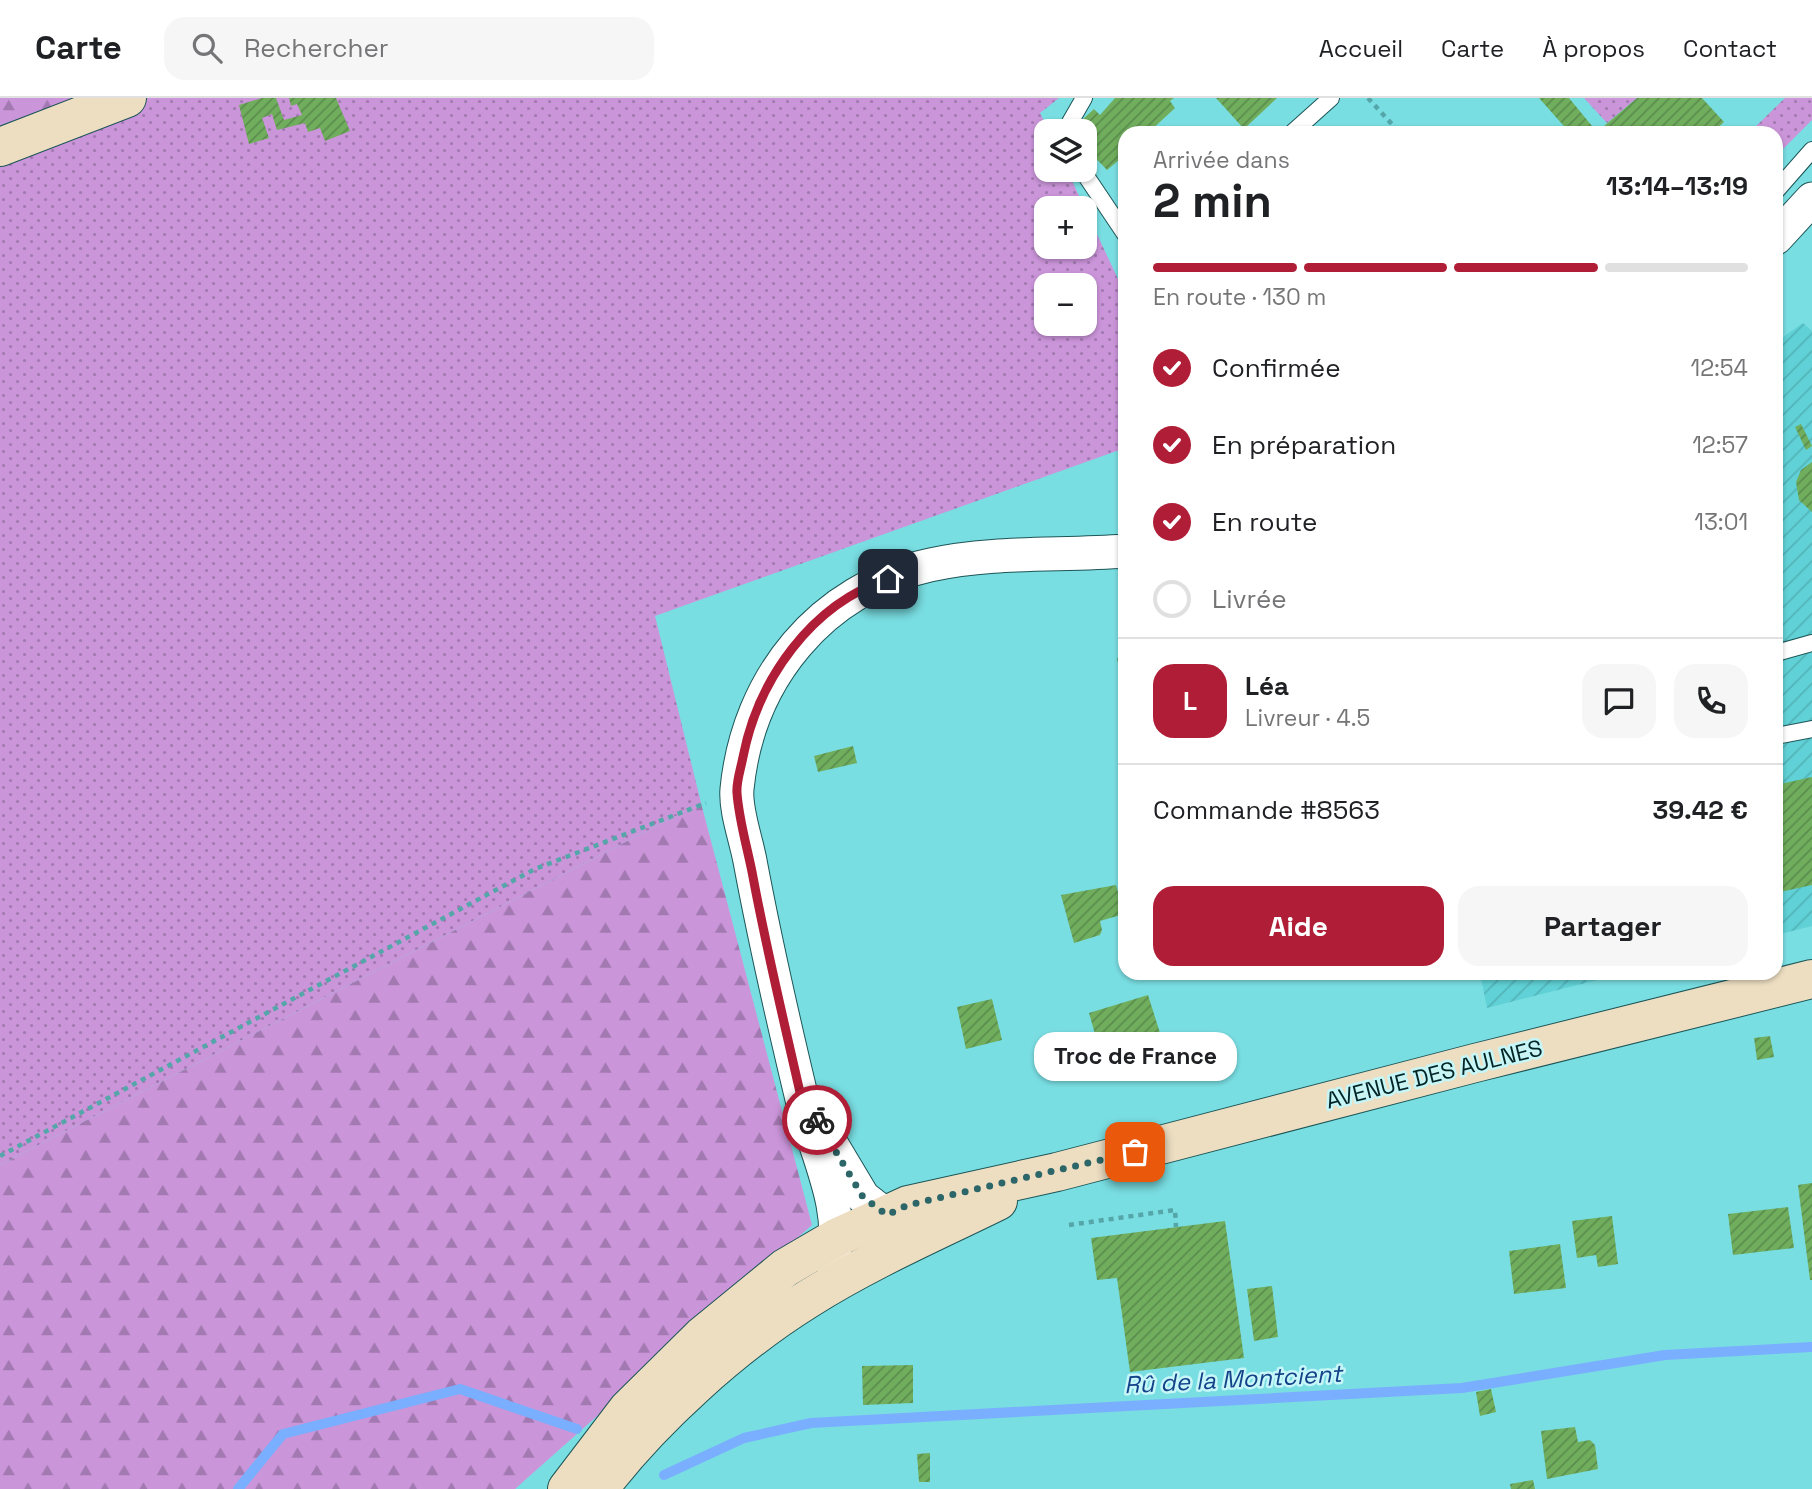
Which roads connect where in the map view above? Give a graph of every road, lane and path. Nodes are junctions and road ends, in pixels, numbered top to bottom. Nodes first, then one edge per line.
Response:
1 (127, 98) edge
2 (1084, 98) edge
3 (1331, 98) edge
4 (1368, 98) edge
5 (1072, 119) edge
6 (1300, 126) edge
7 (1394, 126) edge
8 (0, 146) edge
9 (1812, 150) edge
10 (1090, 182) edge
11 (1783, 183) edge
12 (1812, 198) edge
13 (1118, 224) edge
14 (1783, 230) edge
15 (1118, 549) edge
16 (1812, 643) edge
17 (1783, 651) edge
18 (1812, 729) edge
19 (1783, 735) edge
20 (736, 791) junction
21 (1812, 979) edge
22 (802, 1101) junction
23 (0, 1156) edge
24 (1057, 1172) junction
25 (887, 1215) junction
26 (1069, 1225) dead end
27 (1177, 1227) dead end
28 (838, 1237) junction
29 (822, 1291) junction
30 (567, 1489) edge
31 (599, 1489) edge

1 - 8 main road
2 - 5 lane
3 - 6 lane
4 - 7 path
9 - 11 lane
10 - 13 lane
12 - 14 street
15 - 20 street
16 - 17 lane
18 - 19 lane
20 - 22 street
20 - 23 path
21 - 24 main road, AVENUE DES AULNES
22 - 25 street
22 - 28 street
24 - 25 main road
24 - 29 main road
25 - 28 main road
26 - 27 path
28 - 29 street
28 - 30 main road
29 - 31 main road

